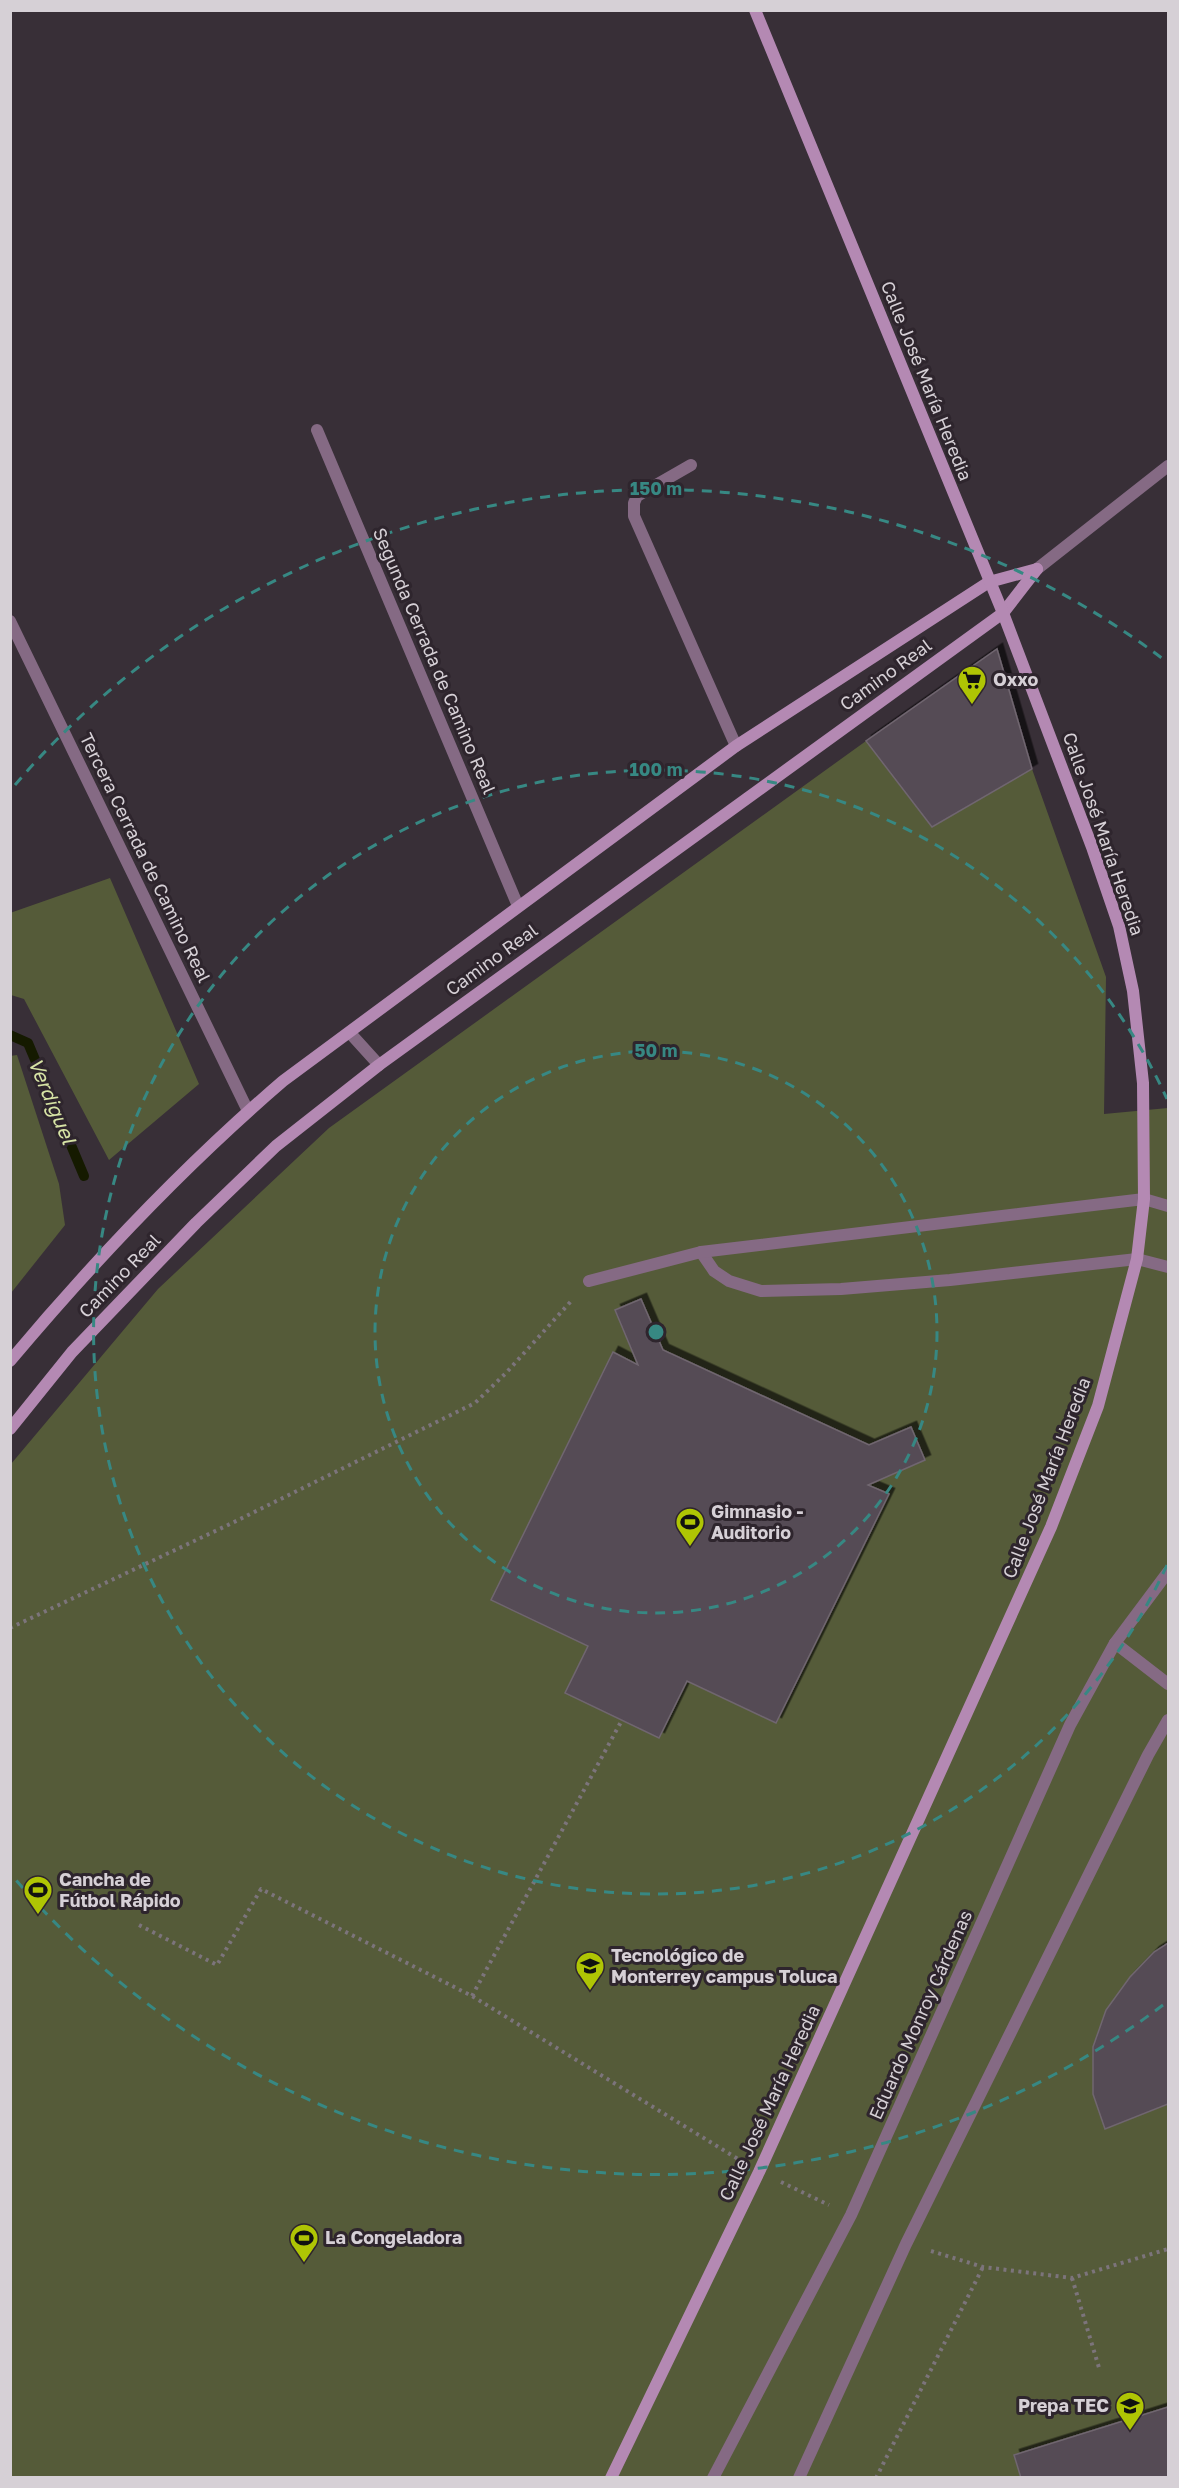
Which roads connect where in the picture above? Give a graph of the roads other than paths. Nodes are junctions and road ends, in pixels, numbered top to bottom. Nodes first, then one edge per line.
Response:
1 (755, 10) edge
2 (317, 430) dead end
3 (692, 465) dead end
4 (1168, 466) edge
5 (1037, 569) junction
6 (989, 582) junction
7 (1003, 613) junction
8 (10, 621) edge
9 (736, 746) junction
10 (518, 906) junction
11 (350, 1033) junction
12 (379, 1065) junction
13 (248, 1111) junction
14 (1144, 1199) junction
15 (1168, 1206) edge
16 (701, 1252) junction
17 (1137, 1259) junction
18 (1168, 1267) edge
19 (589, 1281) road end
20 (10, 1361) edge
21 (10, 1429) edge
22 (1168, 1572) edge
23 (1115, 1643) junction
24 (1168, 1684) edge
25 (1168, 1720) edge
26 (611, 2478) edge
27 (713, 2478) edge
28 (799, 2478) edge

1 - 6 main road, Calle José María Heredia
2 - 10 street, Segunda Cerrada de Camino Real
3 - 9 street
4 - 5 street, Camino Real
5 - 6 main road, Camino Real
5 - 7 main road, Camino Real
6 - 7 main road, Calle José María Heredia
6 - 9 main road, Camino Real
7 - 12 main road, Camino Real
7 - 14 main road, Calle José María Heredia
8 - 13 street, Tercera Cerrada de Camino Real
9 - 10 main road, Camino Real
10 - 11 main road, Camino Real
11 - 12 street
11 - 13 main road, Camino Real
12 - 21 main road, Camino Real
13 - 20 main road, Camino Real
14 - 15 street
14 - 16 street
14 - 17 main road, Calle José María Heredia
16 - 17 street
16 - 19 street
17 - 18 street
17 - 26 main road, Calle José María Heredia
22 - 23 street, Eduardo Monroy Cárdenas
23 - 24 street
23 - 27 street, Eduardo Monroy Cárdenas
25 - 28 street

